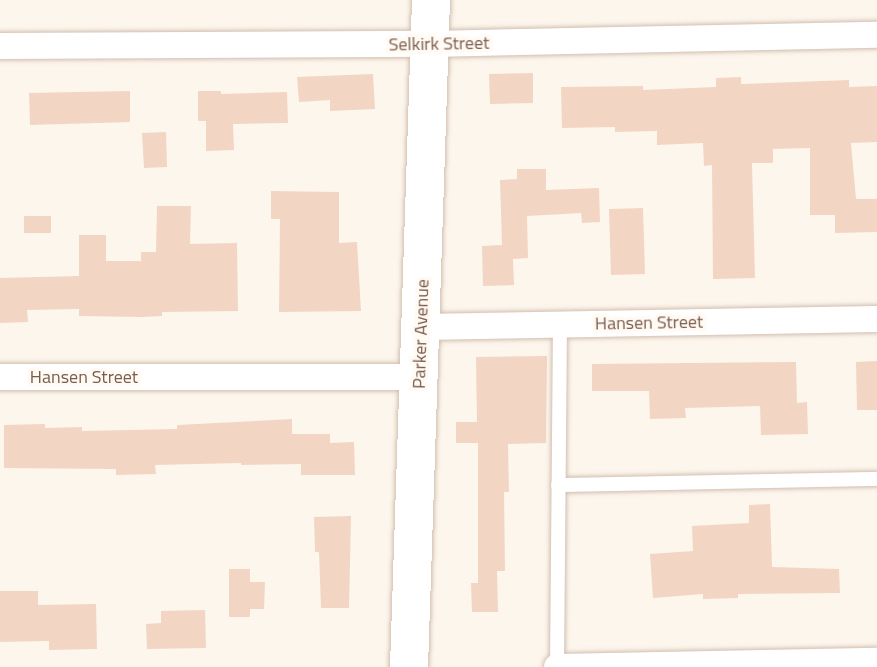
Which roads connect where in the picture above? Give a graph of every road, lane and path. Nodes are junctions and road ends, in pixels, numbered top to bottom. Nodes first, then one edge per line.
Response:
1 (431, 0) edge
2 (877, 35) edge
3 (430, 44) junction
4 (0, 46) edge
5 (877, 319) edge
6 (560, 324) junction
7 (421, 327) junction
8 (0, 377) edge
9 (419, 377) junction
10 (877, 479) edge
11 (558, 485) junction
12 (877, 661) edge
13 (409, 667) edge
14 (557, 667) edge

1 - 3 street, Parker Avenue
2 - 3 street, Selkirk Street
3 - 4 street, Selkirk Street
3 - 7 street, Parker Avenue
5 - 6 street, Hansen Street
6 - 7 street, Hansen Street
6 - 11 lane
7 - 9 street, Parker Avenue
8 - 9 street, Hansen Street
9 - 13 street, Parker Avenue
10 - 11 lane
11 - 14 lane
12 - 14 street

